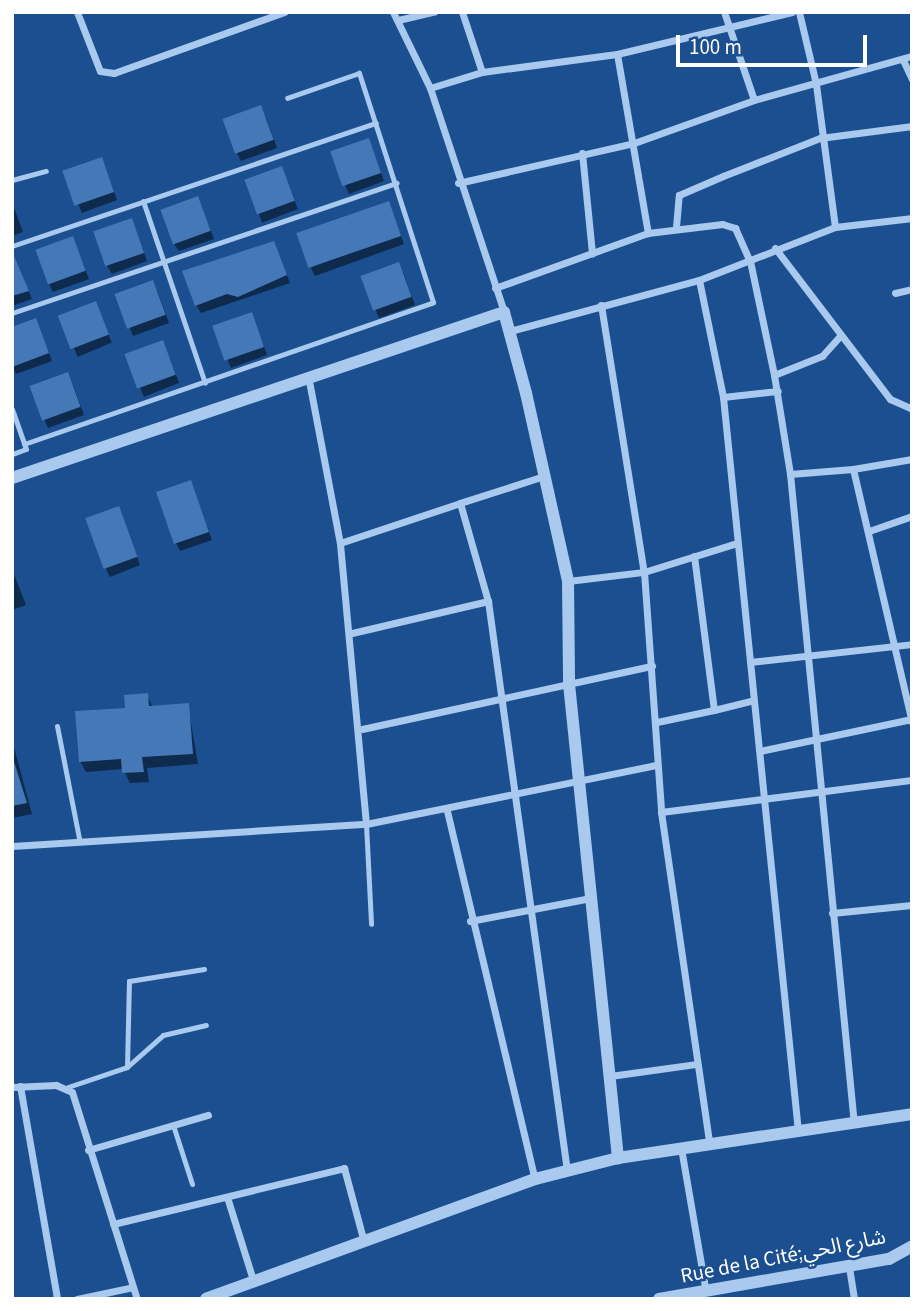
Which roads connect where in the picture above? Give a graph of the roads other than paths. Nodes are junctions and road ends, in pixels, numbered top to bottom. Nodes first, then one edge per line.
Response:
1 (78, 12) edge
2 (284, 12) edge
3 (393, 12) edge
4 (433, 12) edge
5 (463, 12) edge
6 (724, 12) edge
7 (792, 12) edge
8 (799, 12) edge
9 (398, 20) junction
10 (730, 27) junction
11 (617, 54) junction
12 (912, 57) edge
13 (903, 60) junction
14 (482, 72) junction
15 (912, 79) edge
16 (816, 84) junction
17 (430, 88) junction
18 (287, 97) dead end
19 (754, 100) junction
20 (376, 123) junction
21 (912, 126) edge
22 (820, 138) junction
23 (634, 143) junction
24 (582, 153) junction
25 (46, 171) dead end
26 (12, 180) edge
27 (397, 183) junction
28 (458, 183) junction
29 (144, 201) junction
30 (912, 218) edge
31 (676, 227) junction
32 (835, 227) junction
33 (648, 233) junction
34 (12, 246) edge
35 (775, 248) junction
36 (592, 254) junction
37 (750, 261) junction
38 (164, 262) junction
39 (699, 280) junction
40 (495, 288) junction
41 (912, 289) edge
42 (895, 293) dead end
43 (601, 305) junction
44 (504, 312) junction
45 (12, 313) edge
46 (510, 331) junction
47 (839, 337) junction
48 (774, 375) junction
49 (309, 381) junction
50 (205, 383) junction
51 (778, 391) junction
52 (723, 397) junction
53 (12, 409) edge
54 (912, 410) edge
55 (24, 444) junction
56 (12, 454) edge
57 (912, 459) edge
58 (853, 469) junction
59 (790, 474) junction
60 (544, 476) junction
61 (12, 478) edge
62 (460, 503) junction
63 (912, 516) edge
64 (869, 531) junction
65 (340, 543) junction
66 (737, 543) junction
67 (694, 556) junction
68 (644, 572) junction
69 (568, 581) junction
70 (488, 601) junction
71 (352, 633) junction
72 (912, 644) edge
73 (891, 651) junction
74 (808, 658) junction
75 (750, 662) junction
76 (652, 666) junction
77 (569, 684) junction
78 (751, 701) junction
79 (501, 703) junction
80 (714, 710) junction
81 (912, 720) edge
82 (657, 722) junction
83 (57, 726) dead end
84 (362, 729) junction
85 (814, 737) junction
86 (760, 751) junction
87 (657, 765) junction
88 (912, 780) edge
89 (579, 783) junction
90 (821, 791) junction
91 (515, 797) junction
92 (764, 798) junction
93 (447, 811) junction
94 (662, 811) junction
95 (366, 824) junction
96 (79, 838) junction
97 (12, 846) edge
98 (590, 898) junction
99 (912, 905) edge
100 (534, 908) junction
101 (832, 913) junction
102 (470, 920) junction
103 (371, 924) dead end
104 (204, 969) dead end
105 (206, 1025) dead end
106 (697, 1064) junction
107 (127, 1067) junction
108 (610, 1076) junction
109 (16, 1086) edge
110 (68, 1087) junction
111 (912, 1114) edge
112 (208, 1115) dead end
113 (854, 1124) junction
114 (173, 1125) junction
115 (798, 1132) junction
116 (709, 1142) junction
117 (681, 1148) junction
118 (88, 1150) junction
119 (618, 1157) junction
120 (567, 1171) junction
121 (535, 1179) junction
122 (192, 1184) dead end
123 (227, 1198) junction
124 (113, 1224) junction
125 (364, 1242) junction
126 (912, 1246) edge
127 (849, 1267) junction
128 (253, 1279) junction
129 (133, 1287) junction
130 (706, 1292) junction
131 (57, 1299) edge
132 (77, 1299) edge
133 (137, 1299) edge
134 (205, 1299) edge
135 (659, 1299) edge
136 (854, 1299) edge

1 - 2 street
3 - 9 street
4 - 9 street
5 - 14 street
6 - 10 street
7 - 10 street
8 - 16 street
9 - 17 street
10 - 11 street
10 - 19 street
11 - 14 street
11 - 23 street
12 - 13 street
13 - 15 street
13 - 16 street
14 - 17 street
16 - 19 street
16 - 22 street
17 - 28 street
18 - 20 lane
19 - 23 street
20 - 27 lane
20 - 29 lane
21 - 22 street
22 - 31 street
22 - 32 street
23 - 24 street
23 - 33 street
24 - 28 street
24 - 36 street
25 - 26 lane
27 - 38 lane
27 - 50 lane
28 - 40 street
29 - 34 lane
29 - 38 lane
30 - 32 street
31 - 33 street
31 - 37 street
32 - 35 street
33 - 36 street
35 - 37 street
35 - 47 street
36 - 40 street
37 - 39 street
37 - 48 street
38 - 45 lane
38 - 50 lane
39 - 43 street
39 - 52 street
40 - 44 street
41 - 42 street
43 - 46 street
43 - 68 street
44 - 46 street
44 - 49 street
46 - 60 street
47 - 48 street
47 - 54 street
48 - 51 street
49 - 61 street
49 - 65 street
50 - 55 lane
51 - 52 street
51 - 59 street
52 - 66 street
53 - 55 lane
55 - 56 lane
57 - 58 street
58 - 59 street
58 - 64 street
59 - 74 street
60 - 62 street
60 - 69 street
62 - 65 street
62 - 70 street
63 - 64 street
64 - 73 street
65 - 71 street
66 - 67 street
66 - 75 street
67 - 68 street
67 - 80 street
68 - 69 street
68 - 76 street
69 - 77 street
70 - 71 street
70 - 79 street
71 - 84 street
72 - 73 street
73 - 74 street
73 - 81 street
74 - 75 street
74 - 85 street
75 - 78 street
76 - 77 street
76 - 82 street
77 - 79 street
77 - 89 street
78 - 80 street
78 - 86 street
79 - 84 street
79 - 91 street
80 - 82 street
81 - 85 street
82 - 87 street
83 - 96 lane
84 - 95 street
85 - 86 street
85 - 90 street
86 - 92 street
87 - 89 street
87 - 94 street
88 - 90 street
89 - 91 street
89 - 98 street
90 - 92 street
90 - 101 street
91 - 93 street
91 - 100 street
92 - 94 street
92 - 115 street
93 - 95 street
93 - 102 street
94 - 106 street
95 - 96 street
95 - 103 lane
96 - 97 street
98 - 100 street
98 - 108 street
99 - 101 street
100 - 102 street
100 - 120 street
101 - 113 street
102 - 121 street
104 - 107 lane
105 - 107 lane
106 - 108 street
106 - 116 street
107 - 110 lane
108 - 119 street
109 - 110 street
109 - 131 street
110 - 118 street
111 - 113 street
112 - 114 street
113 - 115 street
114 - 118 street
114 - 122 lane
115 - 116 street
116 - 117 street
117 - 119 street
117 - 130 street
118 - 124 street
119 - 120 street
120 - 121 street
121 - 125 street
123 - 124 street
123 - 125 street
123 - 128 street
124 - 129 street
125 - 128 street
126 - 127 street, Rue de la Cité;شارع الحي
127 - 130 street, Rue de la Cité;شارع الحي
127 - 136 street
128 - 134 street
129 - 132 street
129 - 133 street
130 - 135 street, Rue de la Cité;شارع الحي

